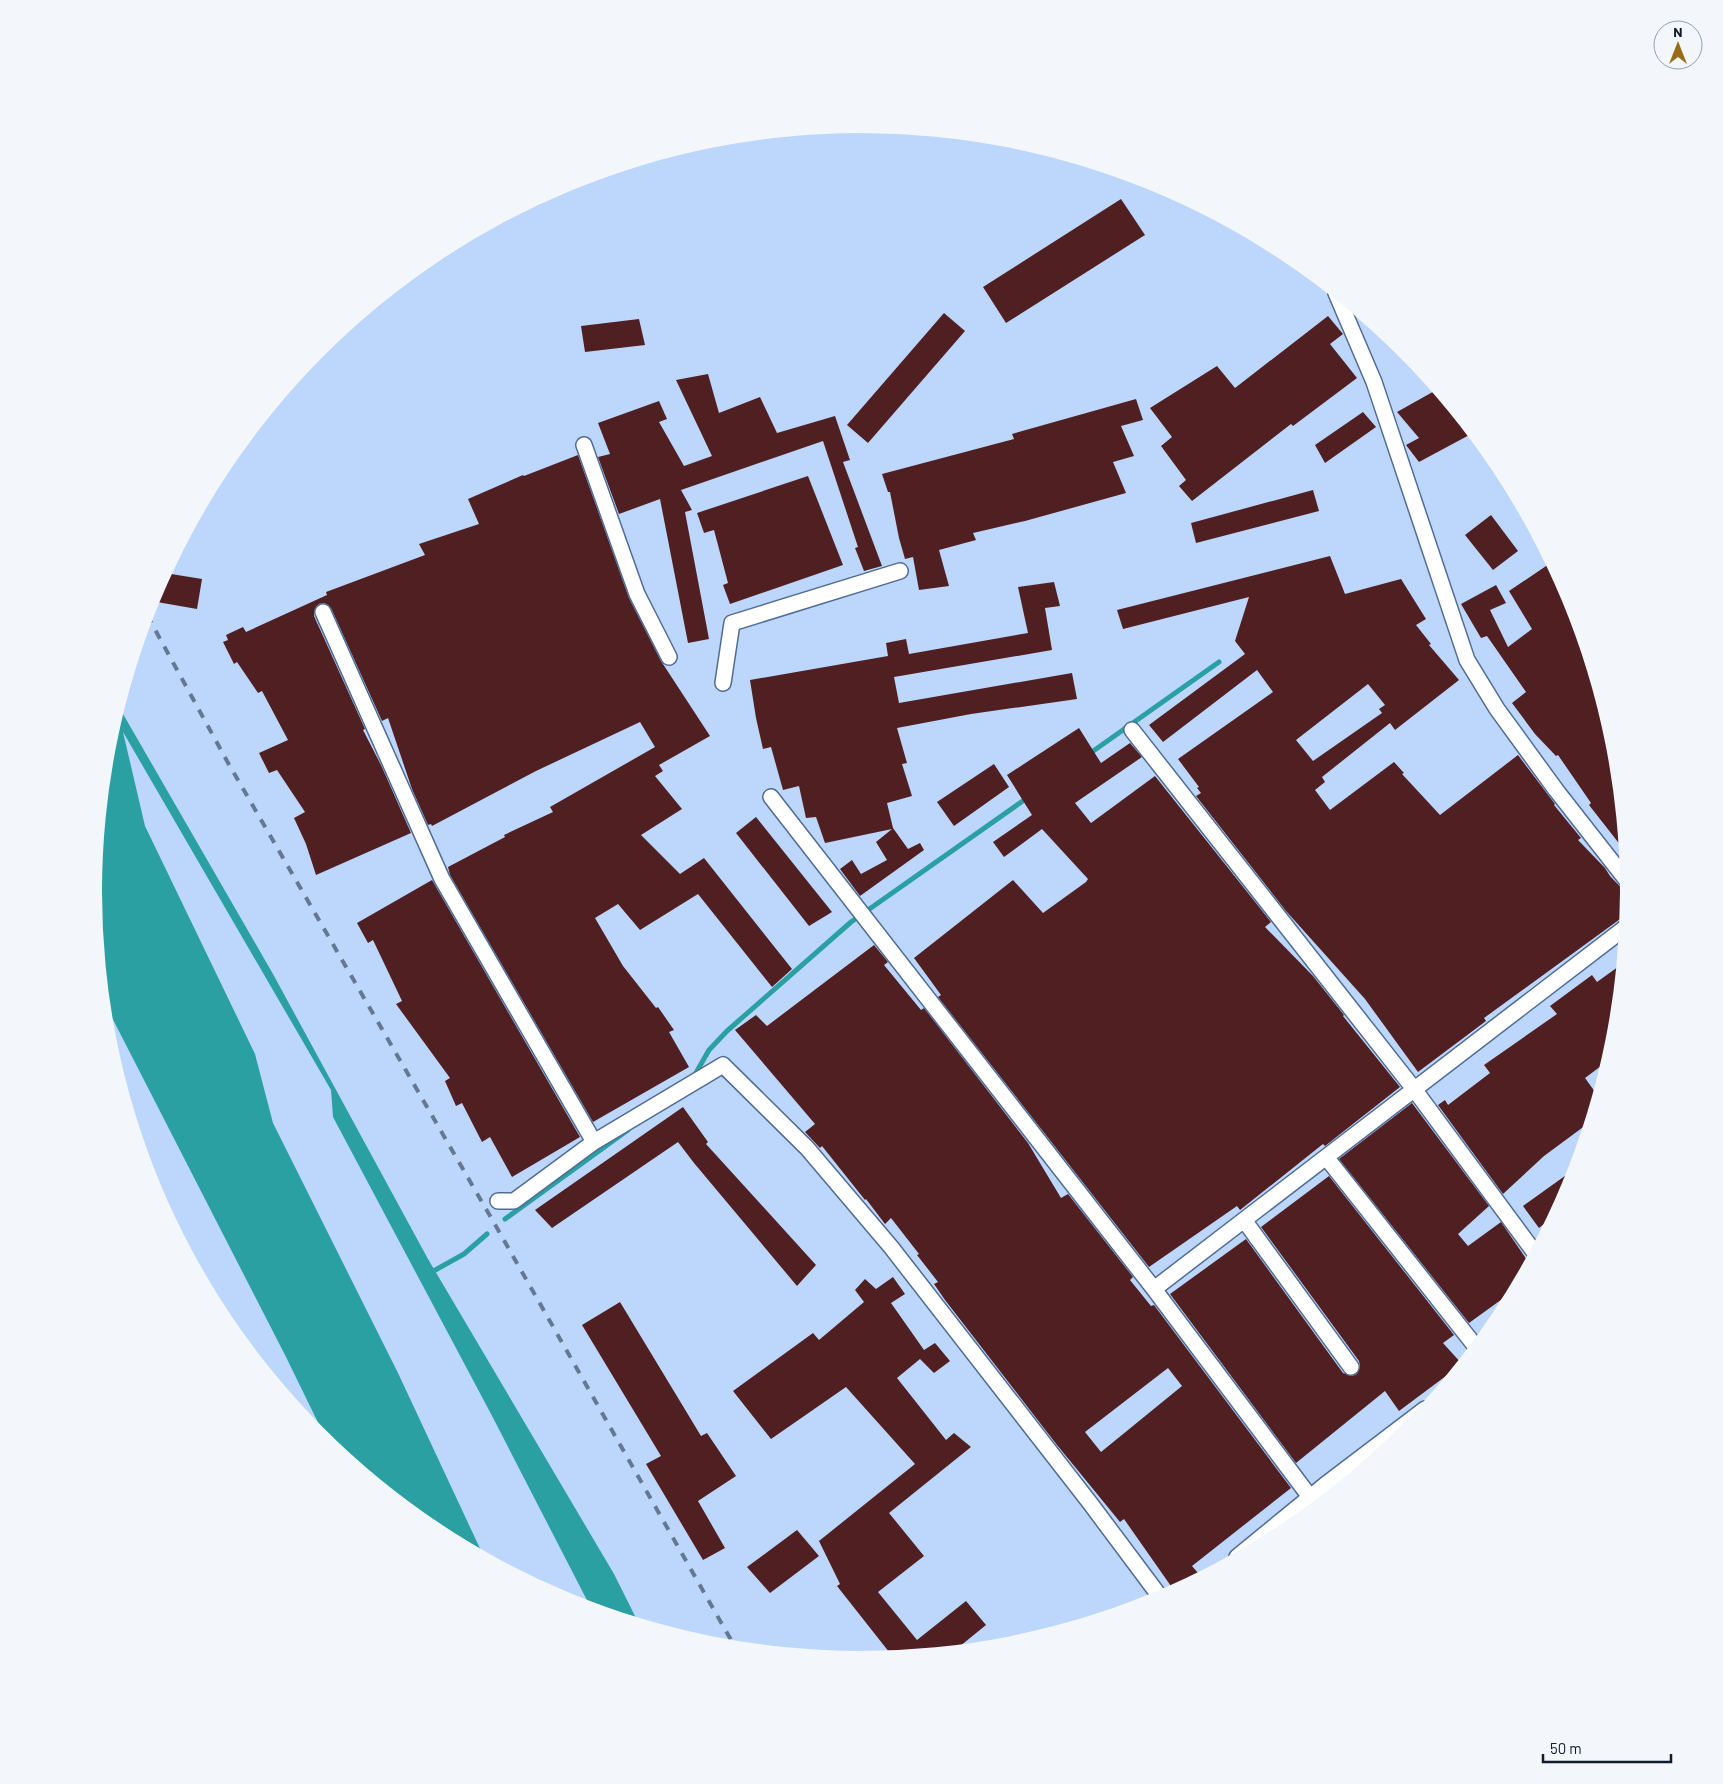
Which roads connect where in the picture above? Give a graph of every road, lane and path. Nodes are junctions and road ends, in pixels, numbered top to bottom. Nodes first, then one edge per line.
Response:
1 (1340, 303) edge
2 (584, 445) dead end
3 (900, 571) dead end
4 (323, 612) dead end
5 (669, 657) dead end
6 (723, 683) dead end
7 (1132, 730) dead end
8 (771, 797) dead end
9 (1620, 871) edge
10 (1619, 932) edge
11 (1414, 1089) junction
12 (594, 1142) junction
13 (1326, 1157) junction
14 (498, 1201) dead end
15 (1244, 1220) junction
16 (1531, 1248) edge
17 (1154, 1289) junction
18 (1472, 1342) edge
19 (1351, 1367) dead end
20 (1391, 1435) edge
21 (1310, 1497) junction
22 (1267, 1533) edge
23 (1155, 1592) edge

1 - 9 street
2 - 5 street
3 - 6 street
4 - 12 street
7 - 11 street
8 - 17 street
10 - 11 street
11 - 13 street
11 - 16 street
12 - 14 street
12 - 23 street
13 - 15 street
13 - 18 street
15 - 17 street
15 - 19 street
17 - 21 street
20 - 21 street
21 - 22 street

